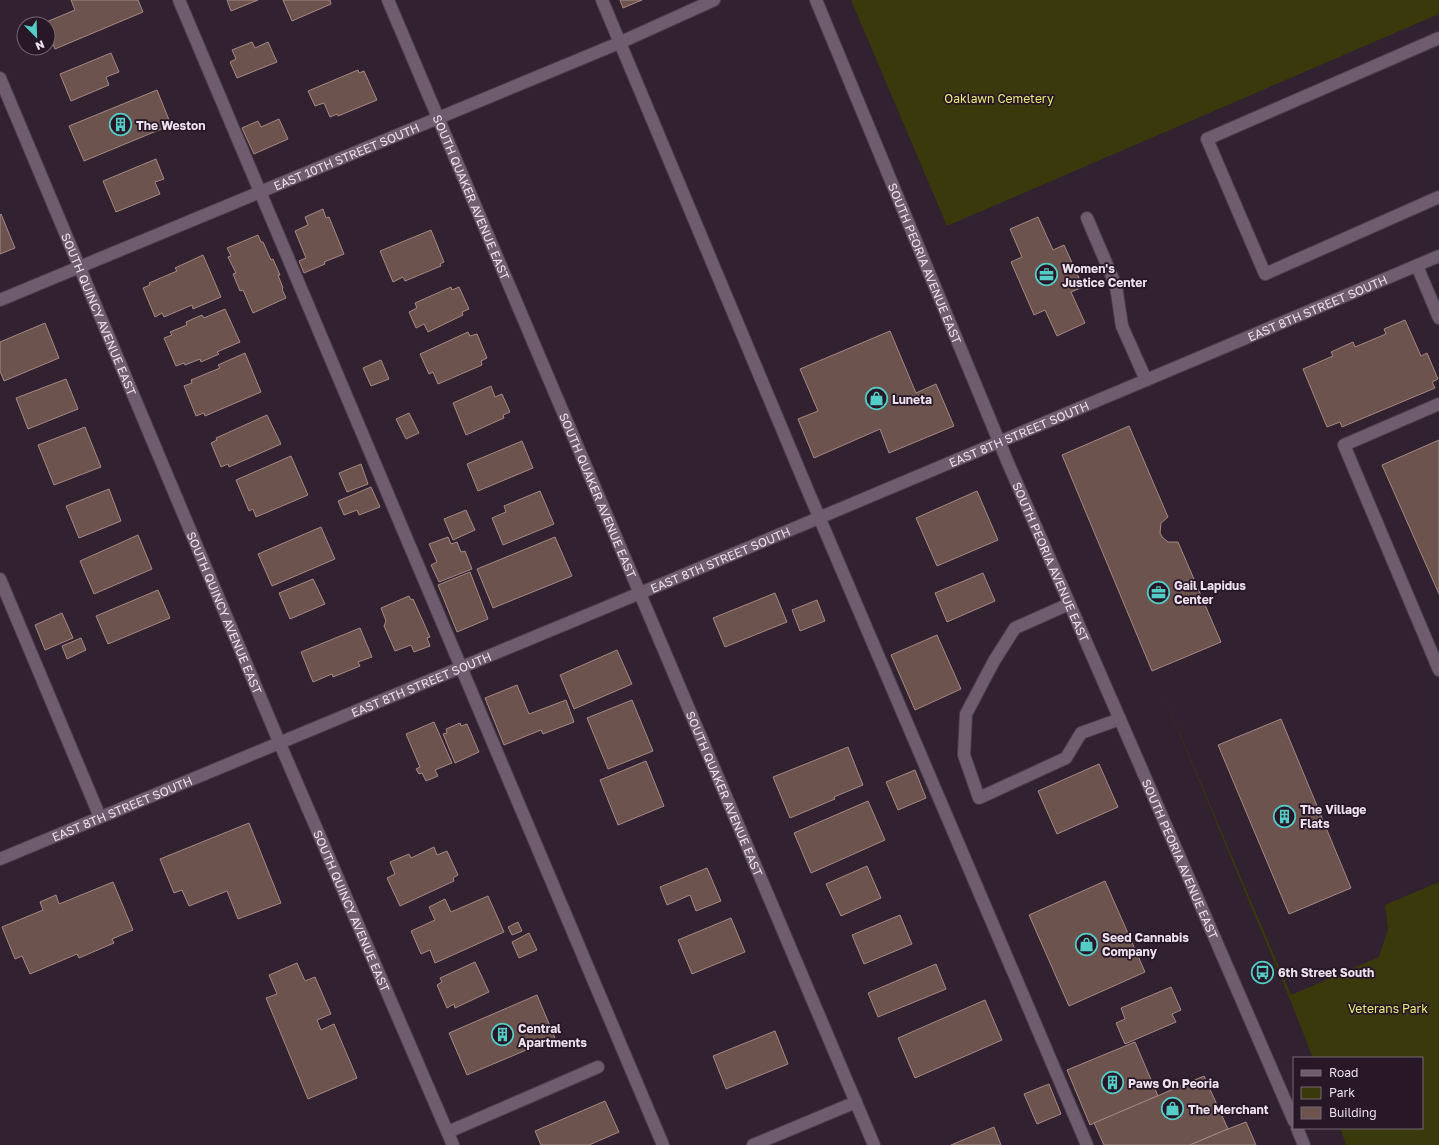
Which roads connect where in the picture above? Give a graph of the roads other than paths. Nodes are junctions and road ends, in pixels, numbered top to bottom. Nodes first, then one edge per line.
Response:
1 (179, 0) edge
2 (388, 0) edge
3 (602, 0) edge
4 (714, 0) edge
5 (816, 0) edge
6 (1438, 40) edge
7 (620, 43) junction
8 (0, 78) edge
9 (439, 118) junction
10 (259, 193) junction
11 (1439, 197) edge
12 (1087, 218) dead end
13 (1439, 256) edge
14 (1416, 266) junction
15 (80, 267) junction
16 (0, 300) edge
17 (1439, 318) edge
18 (1146, 380) junction
19 (1439, 404) edge
20 (999, 442) junction
21 (819, 517) junction
22 (0, 579) edge
23 (640, 592) junction
24 (1069, 604) junction
25 (459, 668) junction
26 (1439, 670) edge
27 (1120, 719) junction
28 (280, 744) junction
29 (100, 817) junction
30 (0, 859) edge
31 (598, 1067) dead end
32 (856, 1102) junction
33 (1293, 1119) edge
34 (1297, 1129) edge
35 (448, 1132) junction
36 (453, 1145) edge
37 (663, 1145) edge
38 (753, 1145) edge
39 (874, 1145) edge
40 (1087, 1145) edge
41 (1304, 1145) edge

1 - 10 street
2 - 9 street, SOUTH QUAKER AVENUE EAST
3 - 7 street
4 - 7 street, EAST 10TH STREET SOUTH
5 - 20 street, SOUTH PEORIA AVENUE EAST
6 - 11 street
7 - 9 street, EAST 10TH STREET SOUTH
7 - 21 street
8 - 15 street, SOUTH QUINCY AVENUE EAST
9 - 10 street, EAST 10TH STREET SOUTH
9 - 23 street, SOUTH QUAKER AVENUE EAST
10 - 15 street, EAST 10TH STREET SOUTH
10 - 25 street
12 - 18 street
13 - 14 street, EAST 8TH STREET SOUTH
14 - 17 street
14 - 18 street, EAST 8TH STREET SOUTH
15 - 16 street, EAST 10TH STREET SOUTH
15 - 28 street, SOUTH QUINCY AVENUE EAST
18 - 20 street, EAST 8TH STREET SOUTH
19 - 26 street
20 - 21 street, EAST 8TH STREET SOUTH
20 - 24 street, SOUTH PEORIA AVENUE EAST
21 - 23 street, EAST 8TH STREET SOUTH
21 - 40 street
22 - 29 street
23 - 25 street, EAST 8TH STREET SOUTH
23 - 32 street, SOUTH QUAKER AVENUE EAST
24 - 27 street, SOUTH PEORIA AVENUE EAST
24 - 27 street
25 - 28 street, EAST 8TH STREET SOUTH
25 - 37 street
27 - 33 street, SOUTH PEORIA AVENUE EAST
28 - 29 street, EAST 8TH STREET SOUTH
28 - 35 street, SOUTH QUINCY AVENUE EAST
29 - 30 street, EAST 8TH STREET SOUTH
31 - 35 street
32 - 38 street
32 - 39 street, SOUTH QUAKER AVENUE EAST
34 - 41 street
35 - 36 street, SOUTH QUINCY AVENUE EAST

